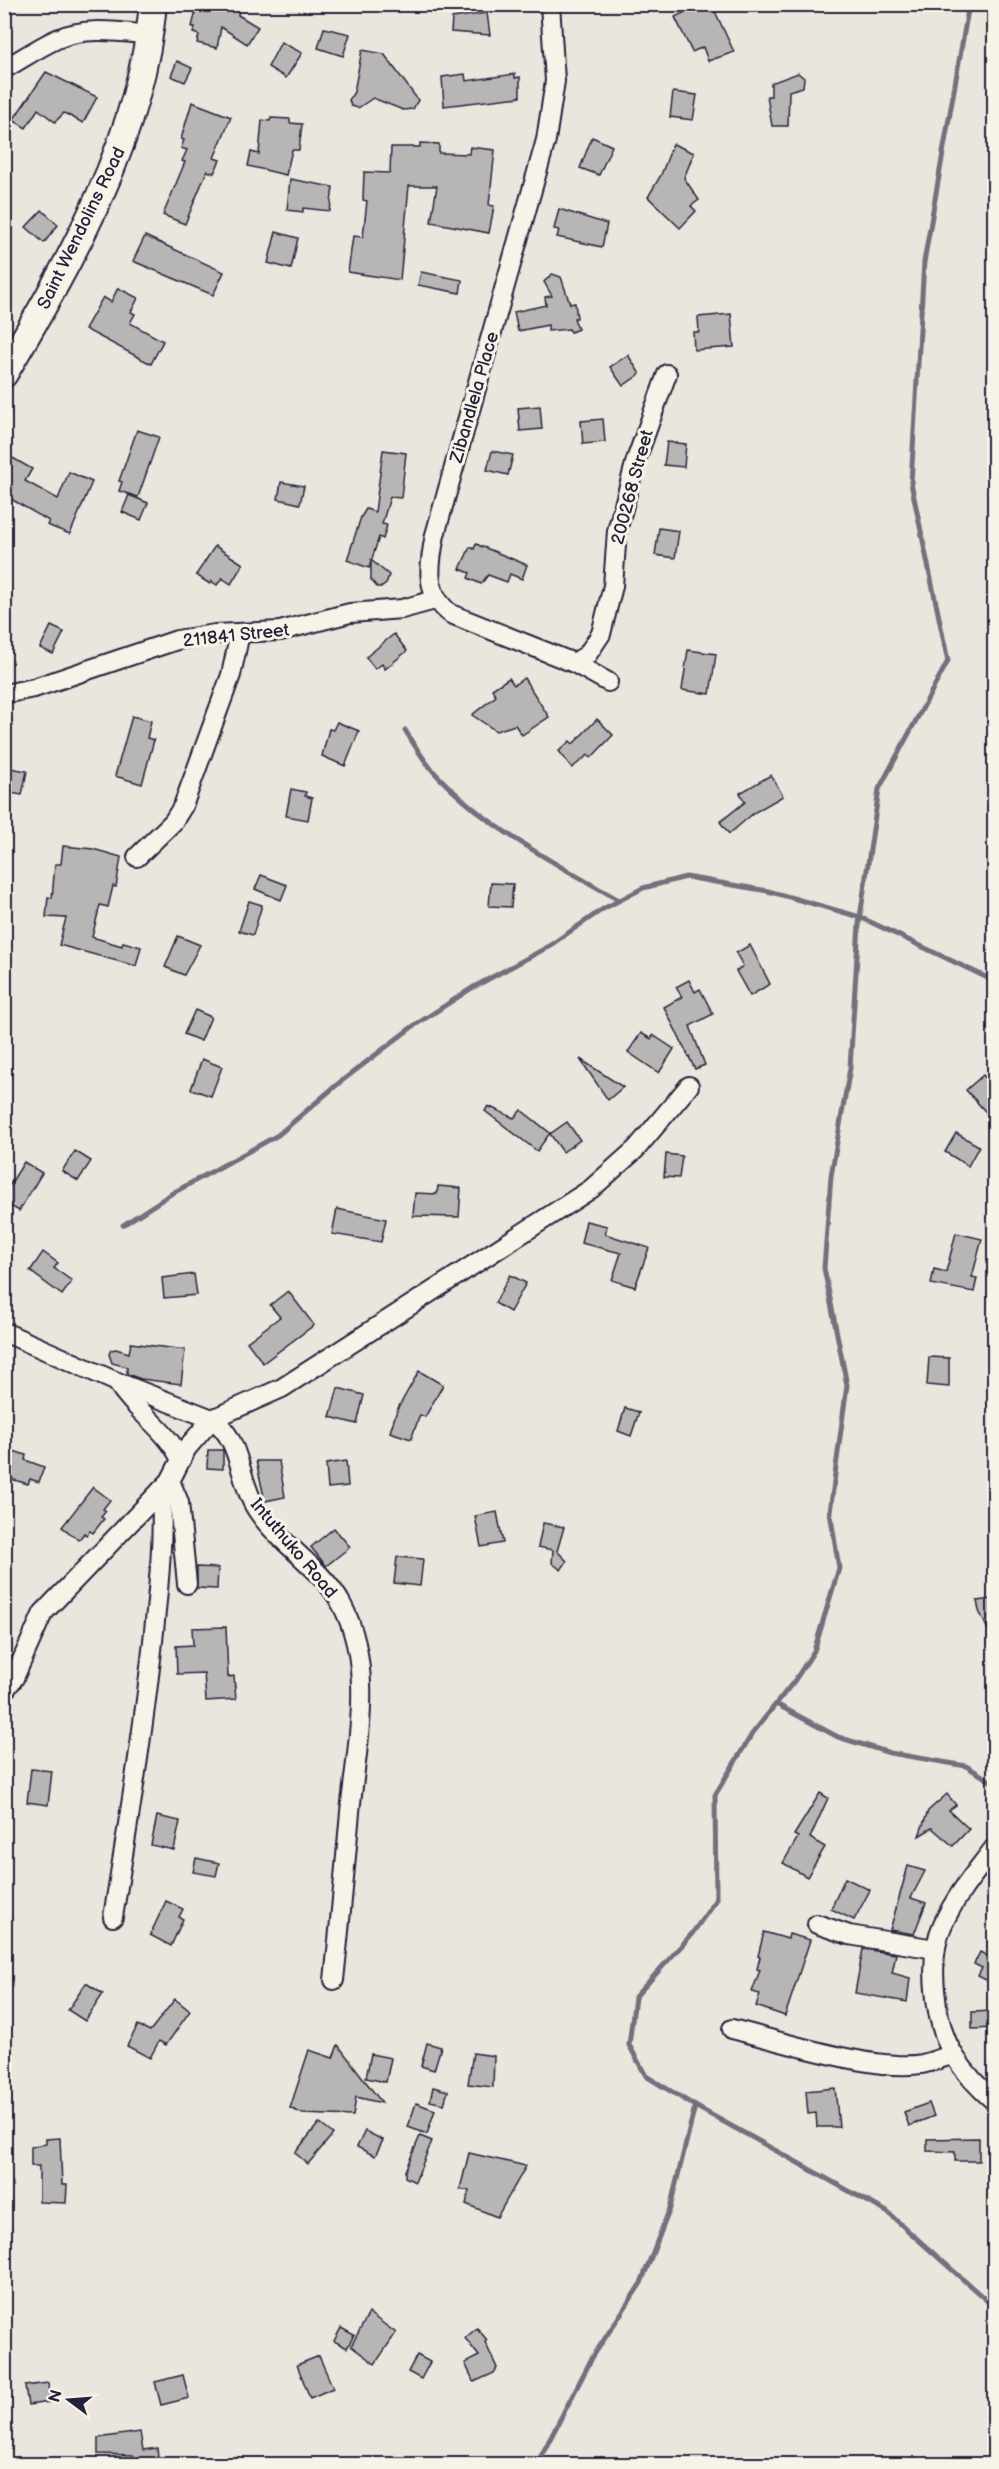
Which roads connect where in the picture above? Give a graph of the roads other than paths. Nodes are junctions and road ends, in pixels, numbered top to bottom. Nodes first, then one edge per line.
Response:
1 (153, 4) edge
2 (550, 4) edge
3 (151, 35) junction
4 (5, 68) edge
5 (4, 374) edge
6 (668, 374) dead end
7 (435, 600) junction
8 (240, 633) junction
9 (574, 663) junction
10 (608, 682) dead end
11 (4, 694) edge
12 (137, 857) dead end
13 (689, 1086) dead end
14 (4, 1332) edge
15 (117, 1382) junction
16 (212, 1419) junction
17 (181, 1460) junction
18 (166, 1485) junction
19 (187, 1584) dead end
20 (4, 1691) edge
21 (994, 1848) edge
22 (113, 1917) dead end
23 (817, 1924) dead end
24 (936, 1949) junction
25 (334, 1980) dead end
26 (732, 2029) dead end
27 (953, 2055) junction
28 (994, 2101) edge

1 - 3 street, Saint Wendolins Road
2 - 7 street, Zibandlela Place
3 - 4 street
3 - 5 street, Saint Wendolins Road
6 - 9 street, 200268 Street
7 - 8 street, 211841 Street
7 - 9 street
8 - 11 street, 211841 Street
8 - 12 street
9 - 10 street
13 - 16 street
14 - 15 street, Intuthuko Road
15 - 16 street, Intuthuko Road
15 - 17 street
16 - 17 street
16 - 25 street, Intuthuko Road
17 - 18 street
18 - 19 street
18 - 20 street
18 - 22 street
21 - 24 street
23 - 24 street
24 - 27 street
26 - 27 street
27 - 28 street

